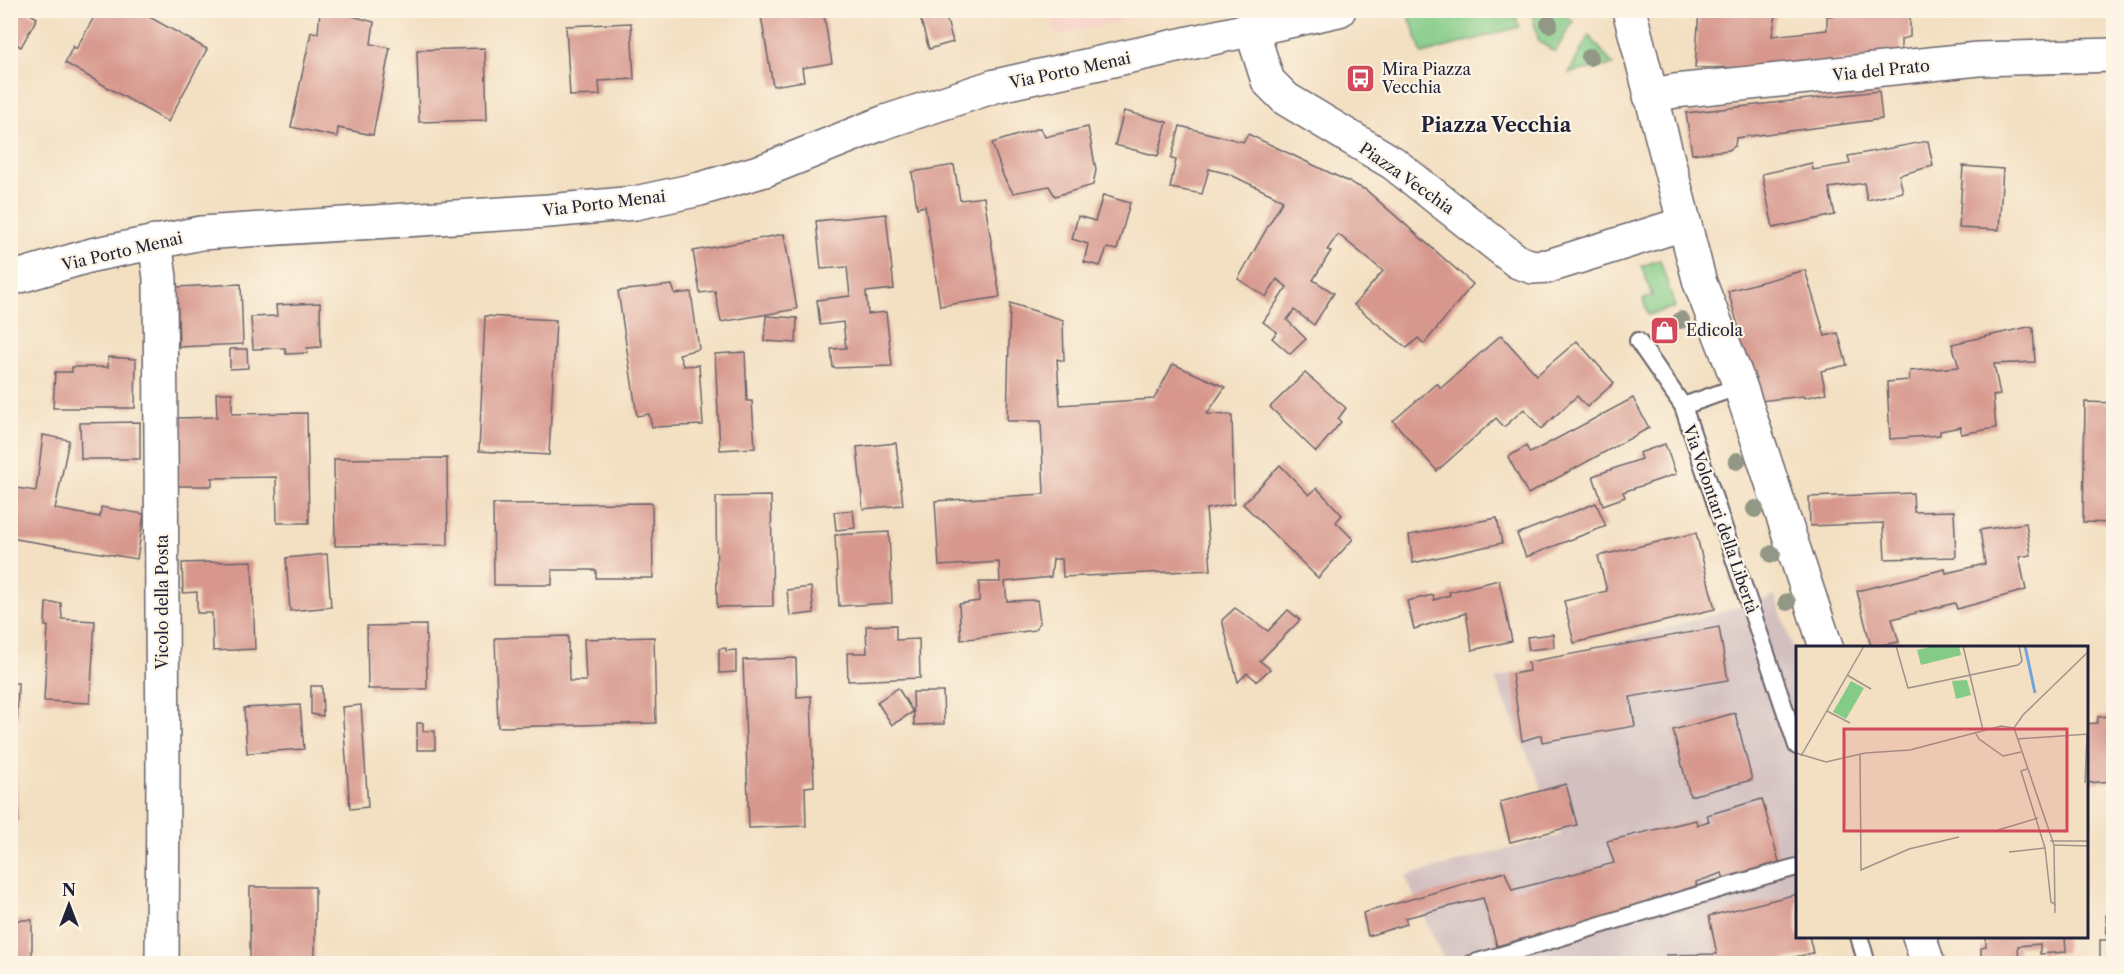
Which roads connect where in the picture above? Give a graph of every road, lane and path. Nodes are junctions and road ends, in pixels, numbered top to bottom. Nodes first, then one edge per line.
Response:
1 (1629, 10) edge
2 (1331, 11) edge
3 (1252, 31) junction
4 (2114, 55) edge
5 (1650, 96) junction
6 (1683, 224) junction
7 (155, 240) junction
8 (10, 279) edge
9 (1638, 341) dead end
10 (1740, 386) junction
11 (1683, 406) junction
12 (1826, 646) edge
13 (1796, 743) edge
14 (1796, 867) edge
15 (1859, 938) edge
16 (1920, 938) edge
17 (162, 963) edge
18 (1471, 963) edge
19 (1867, 963) edge
20 (1928, 963) edge

1 - 5 street
2 - 3 street
3 - 6 street, Piazza Vecchia
3 - 7 street, Via Porto Menai
4 - 5 street, Via del Prato
5 - 6 street
6 - 10 street
7 - 8 street, Via Porto Menai
7 - 17 street, Vicolo della Posta
9 - 11 lane
10 - 11 lane, Via Volontari della Libertà
10 - 12 street
11 - 13 lane, Via Volontari della Libertà
14 - 18 lane
15 - 19 lane
16 - 20 street

